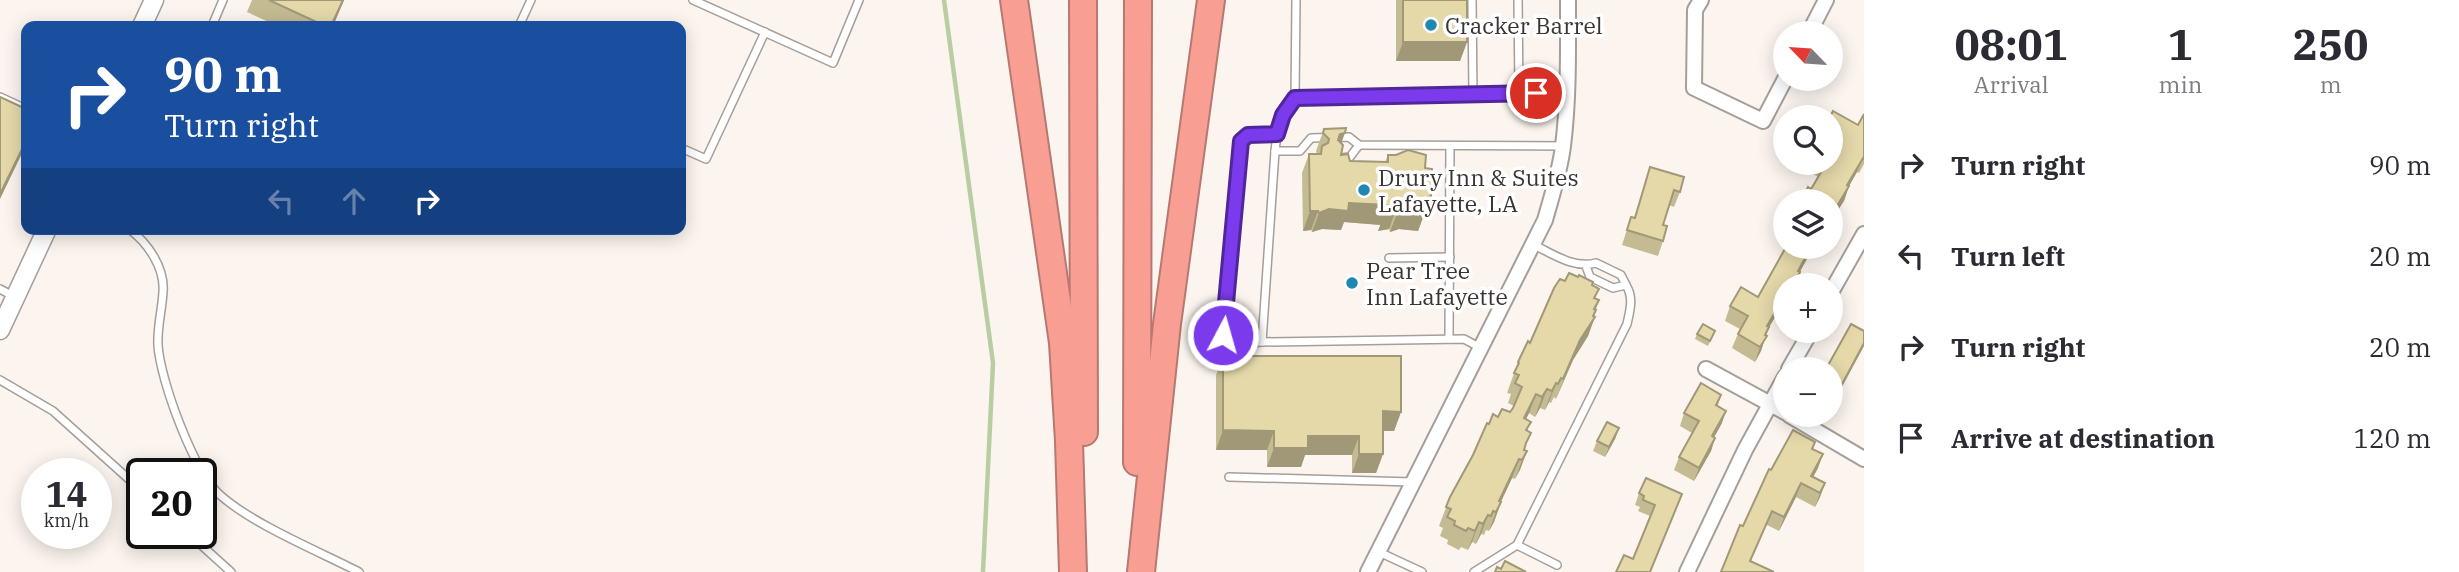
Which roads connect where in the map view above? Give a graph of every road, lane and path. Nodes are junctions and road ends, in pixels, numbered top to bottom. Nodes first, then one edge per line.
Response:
1 (154, 0) edge
2 (223, 0) edge
3 (531, 0) edge
4 (693, 0) edge
5 (859, 0) edge
6 (1014, 0) edge
7 (1083, 0) edge
8 (1138, 0) edge
9 (1211, 0) edge
10 (1296, 0) edge
11 (1472, 0) edge
12 (1518, 0) edge
13 (1569, 0) edge
14 (1701, 0) edge
15 (1826, 0) edge
16 (144, 21) edge
17 (214, 21) edge
18 (521, 21) edge
19 (1815, 21) edge
20 (765, 32) junction
21 (1779, 91) edge
22 (1519, 93) junction
23 (1567, 93) junction
24 (1473, 96) junction
25 (0, 97) edge
26 (1295, 98) junction
27 (21, 107) edge
28 (1277, 134) junction
29 (1359, 145) junction
30 (1563, 146) junction
31 (1450, 147) junction
32 (686, 150) edge
33 (1275, 151) junction
34 (1337, 158) edge
35 (1864, 234) edge
36 (43, 235) edge
37 (138, 235) edge
38 (1534, 245) junction
39 (1450, 257) junction
40 (1389, 258) dead end
41 (1586, 266) junction
42 (1842, 273) edge
43 (1626, 285) junction
44 (8, 293) edge
45 (0, 330) edge
46 (1449, 339) junction
47 (1262, 342) junction
48 (1481, 348) junction
49 (1706, 369) dead end
50 (0, 380) edge
51 (1773, 399) edge
52 (1770, 404) junction
53 (1773, 406) edge
54 (1809, 427) edge
55 (1864, 459) edge
56 (126, 477) edge
57 (1229, 477) dead end
58 (1413, 482) junction
59 (1517, 545) junction
60 (206, 549) edge
61 (1378, 552) junction
62 (1557, 565) dead end
63 (231, 572) edge
64 (359, 572) edge
65 (1073, 572) edge
66 (1080, 572) edge
67 (1139, 572) edge
68 (1368, 572) edge
69 (1422, 572) edge
70 (1474, 572) edge
71 (1686, 572) edge

1 - 16 street
2 - 17 lane
3 - 18 lane
4 - 20 lane
5 - 20 lane
6 - 65 highway
7 - 66 highway
8 - 67 highway
9 - 67 highway
10 - 26 lane
11 - 24 lane
12 - 22 lane
13 - 23 street
14 - 21 street
15 - 19 street
20 - 32 lane
22 - 23 lane
22 - 24 lane
23 - 30 street
24 - 26 lane
25 - 27 lane
26 - 28 lane
28 - 33 lane
28 - 47 lane
29 - 31 lane
29 - 33 lane
29 - 34 lane
30 - 31 lane
30 - 38 street
31 - 39 lane
33 - 47 lane
35 - 42 street
36 - 44 street
37 - 64 lane
38 - 41 lane
38 - 48 street
39 - 40 lane
39 - 46 lane
41 - 43 lane
41 - 43 lane
43 - 59 lane
44 - 45 street
46 - 47 lane
46 - 48 lane
48 - 58 street
49 - 52 street
50 - 56 lane
51 - 52 street
52 - 53 street
52 - 71 street
54 - 55 street
57 - 58 lane
58 - 61 street
59 - 62 lane
59 - 70 lane
60 - 63 lane
61 - 68 street
61 - 69 lane

